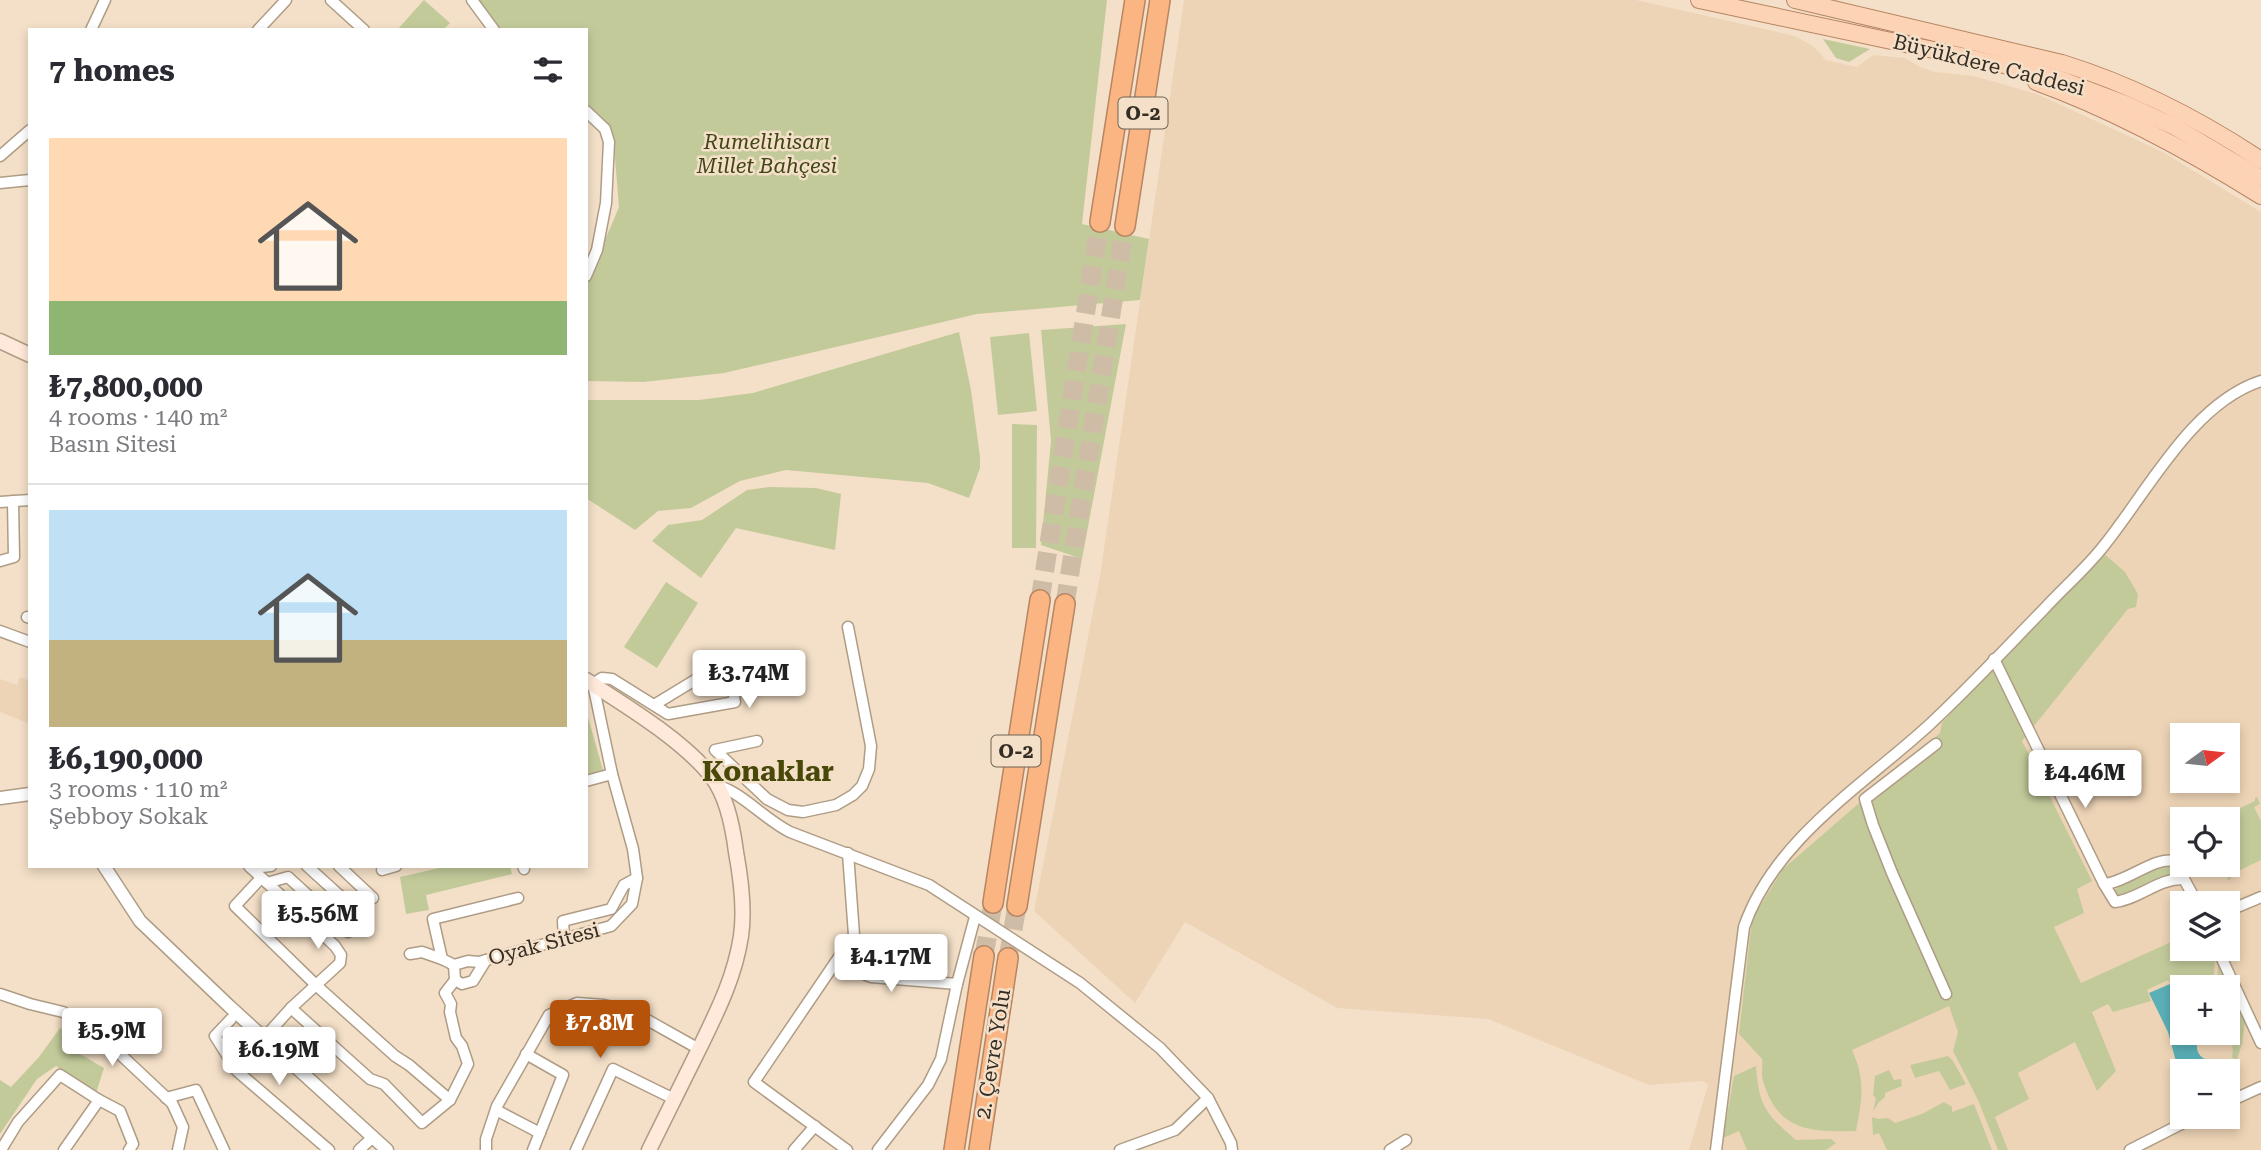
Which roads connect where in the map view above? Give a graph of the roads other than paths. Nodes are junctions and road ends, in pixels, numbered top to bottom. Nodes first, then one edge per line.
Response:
1 (106, 0) edge
2 (286, 0) edge
3 (332, 0) edge
4 (472, 0) edge
5 (1136, 0) edge
6 (1160, 0) edge
7 (1699, 0) edge
8 (1795, 0) edge
9 (92, 28) edge
10 (260, 28) edge
11 (362, 28) edge
12 (493, 28) edge
13 (1969, 57) junction
14 (588, 113) edge
15 (28, 132) edge
16 (2225, 137) junction
17 (2261, 149) edge
18 (0, 156) edge
19 (2261, 160) edge
20 (2261, 178) edge
21 (28, 180) edge
22 (0, 183) edge
23 (2261, 196) edge
24 (1100, 222) tunnel mouth
25 (1125, 226) tunnel mouth
26 (588, 271) edge
27 (0, 341) edge
28 (28, 354) edge
29 (2261, 380) edge
30 (0, 494) edge
31 (28, 500) edge
32 (13, 501) junction
33 (0, 502) edge
34 (0, 561) edge
35 (1040, 600) tunnel mouth
36 (1065, 604) tunnel mouth
37 (848, 627) dead end
38 (0, 631) edge
39 (28, 641) edge
40 (1994, 659) junction
41 (590, 682) edge
42 (654, 705) junction
43 (757, 741) dead end
44 (1936, 744) dead end
45 (612, 774) junction
46 (588, 780) edge
47 (717, 785) junction
48 (28, 794) edge
49 (0, 798) edge
50 (848, 853) junction
51 (105, 868) edge
52 (251, 868) edge
53 (309, 868) edge
54 (341, 868) edge
55 (390, 868) edge
56 (383, 870) dead end
57 (637, 878) junction
58 (2184, 879) junction
59 (264, 881) junction
60 (2104, 884) junction
61 (2190, 891) edge
62 (2261, 897) edge
63 (373, 898) dead end
64 (518, 898) dead end
65 (993, 903) tunnel mouth
66 (1017, 906) tunnel mouth
67 (2240, 906) edge
68 (360, 914) dead end
69 (975, 917) junction
70 (348, 932) dead end
71 (564, 938) junction
72 (410, 954) dead end
73 (984, 956) tunnel mouth
74 (1008, 958) tunnel mouth
75 (442, 959) junction
76 (486, 960) junction
77 (2223, 961) edge
78 (836, 962) junction
79 (454, 965) junction
80 (455, 979) junction
81 (957, 984) junction
82 (317, 986) junction
83 (0, 994) edge
84 (1946, 994) dead end
85 (291, 1008) junction
86 (230, 1019) dead end
87 (265, 1038) junction
88 (2261, 1043) edge
89 (699, 1049) junction
90 (526, 1054) junction
91 (2261, 1087) edge
92 (2240, 1097) edge
93 (166, 1098) junction
94 (1208, 1098) junction
95 (674, 1099) junction
96 (99, 1100) junction
97 (450, 1100) junction
98 (496, 1110) junction
99 (815, 1126) junction
100 (2171, 1129) edge
101 (540, 1133) junction
102 (373, 1137) junction
103 (1406, 1140) dead end
104 (133, 1148) edge
105 (1228, 1148) edge
106 (1, 1150) edge
107 (64, 1150) edge
108 (178, 1150) edge
109 (225, 1150) edge
110 (329, 1150) edge
111 (359, 1150) edge
112 (387, 1150) edge
113 (486, 1150) edge
114 (533, 1150) edge
115 (576, 1150) edge
116 (649, 1150) edge
117 (794, 1150) edge
118 (847, 1150) edge
119 (878, 1150) edge
120 (954, 1150) edge
121 (978, 1150) edge
122 (1120, 1150) edge
123 (1390, 1150) edge
124 (1716, 1150) edge
125 (2130, 1150) edge

1 - 9 street
2 - 10 street
3 - 11 street
4 - 12 street
5 - 24 highway, O-2
6 - 25 highway, O-2
7 - 13 main road, Büyükdere Caddesi
8 - 16 main road, Büyükdere Caddesi
13 - 20 main road, Büyükdere Caddesi
13 - 23 main road
14 - 26 street
15 - 18 street
16 - 17 main road
16 - 19 main road, Büyükdere Caddesi
21 - 22 street
27 - 28 main road
29 - 40 street
30 - 32 street
31 - 32 street
32 - 33 street
32 - 34 street
35 - 65 highway, O-2
36 - 66 highway, O-2
37 - 43 street
38 - 39 street
40 - 60 street
40 - 124 street
41 - 42 street
41 - 45 street, Oyak Sitesi
41 - 47 main road
42 - 42 street
44 - 84 street
45 - 46 street
45 - 57 street, Oyak Sitesi
47 - 50 street
47 - 89 main road
48 - 49 street
50 - 69 street
50 - 78 street
51 - 87 street
52 - 59 street
53 - 68 street
54 - 63 street
55 - 56 street
57 - 71 street, Oyak Sitesi
57 - 71 street
58 - 60 street
58 - 60 street
58 - 61 street
59 - 70 street
59 - 82 street
59 - 82 street
62 - 67 street
64 - 75 street
69 - 81 street
69 - 94 street
71 - 76 street, Oyak Sitesi
72 - 75 street
73 - 120 highway, 2. Çevre Yolu
74 - 121 highway, 2. Çevre Yolu
75 - 79 street
76 - 79 street, Oyak Sitesi
76 - 80 street
77 - 88 street
78 - 81 street
78 - 99 street
79 - 80 street
80 - 97 street
81 - 119 street
82 - 85 street
82 - 97 street
83 - 93 street
85 - 87 street
85 - 97 street
86 - 110 street
87 - 102 street
89 - 90 street
89 - 95 main road
90 - 98 street
90 - 101 street
91 - 92 street
93 - 108 street
93 - 109 street
94 - 105 street
94 - 122 street
95 - 115 street
95 - 116 main road
96 - 104 street
96 - 106 street
96 - 107 street
98 - 101 street
98 - 113 street
99 - 117 street
99 - 118 street
100 - 125 street
101 - 114 street
102 - 111 street
102 - 112 street
103 - 123 street

